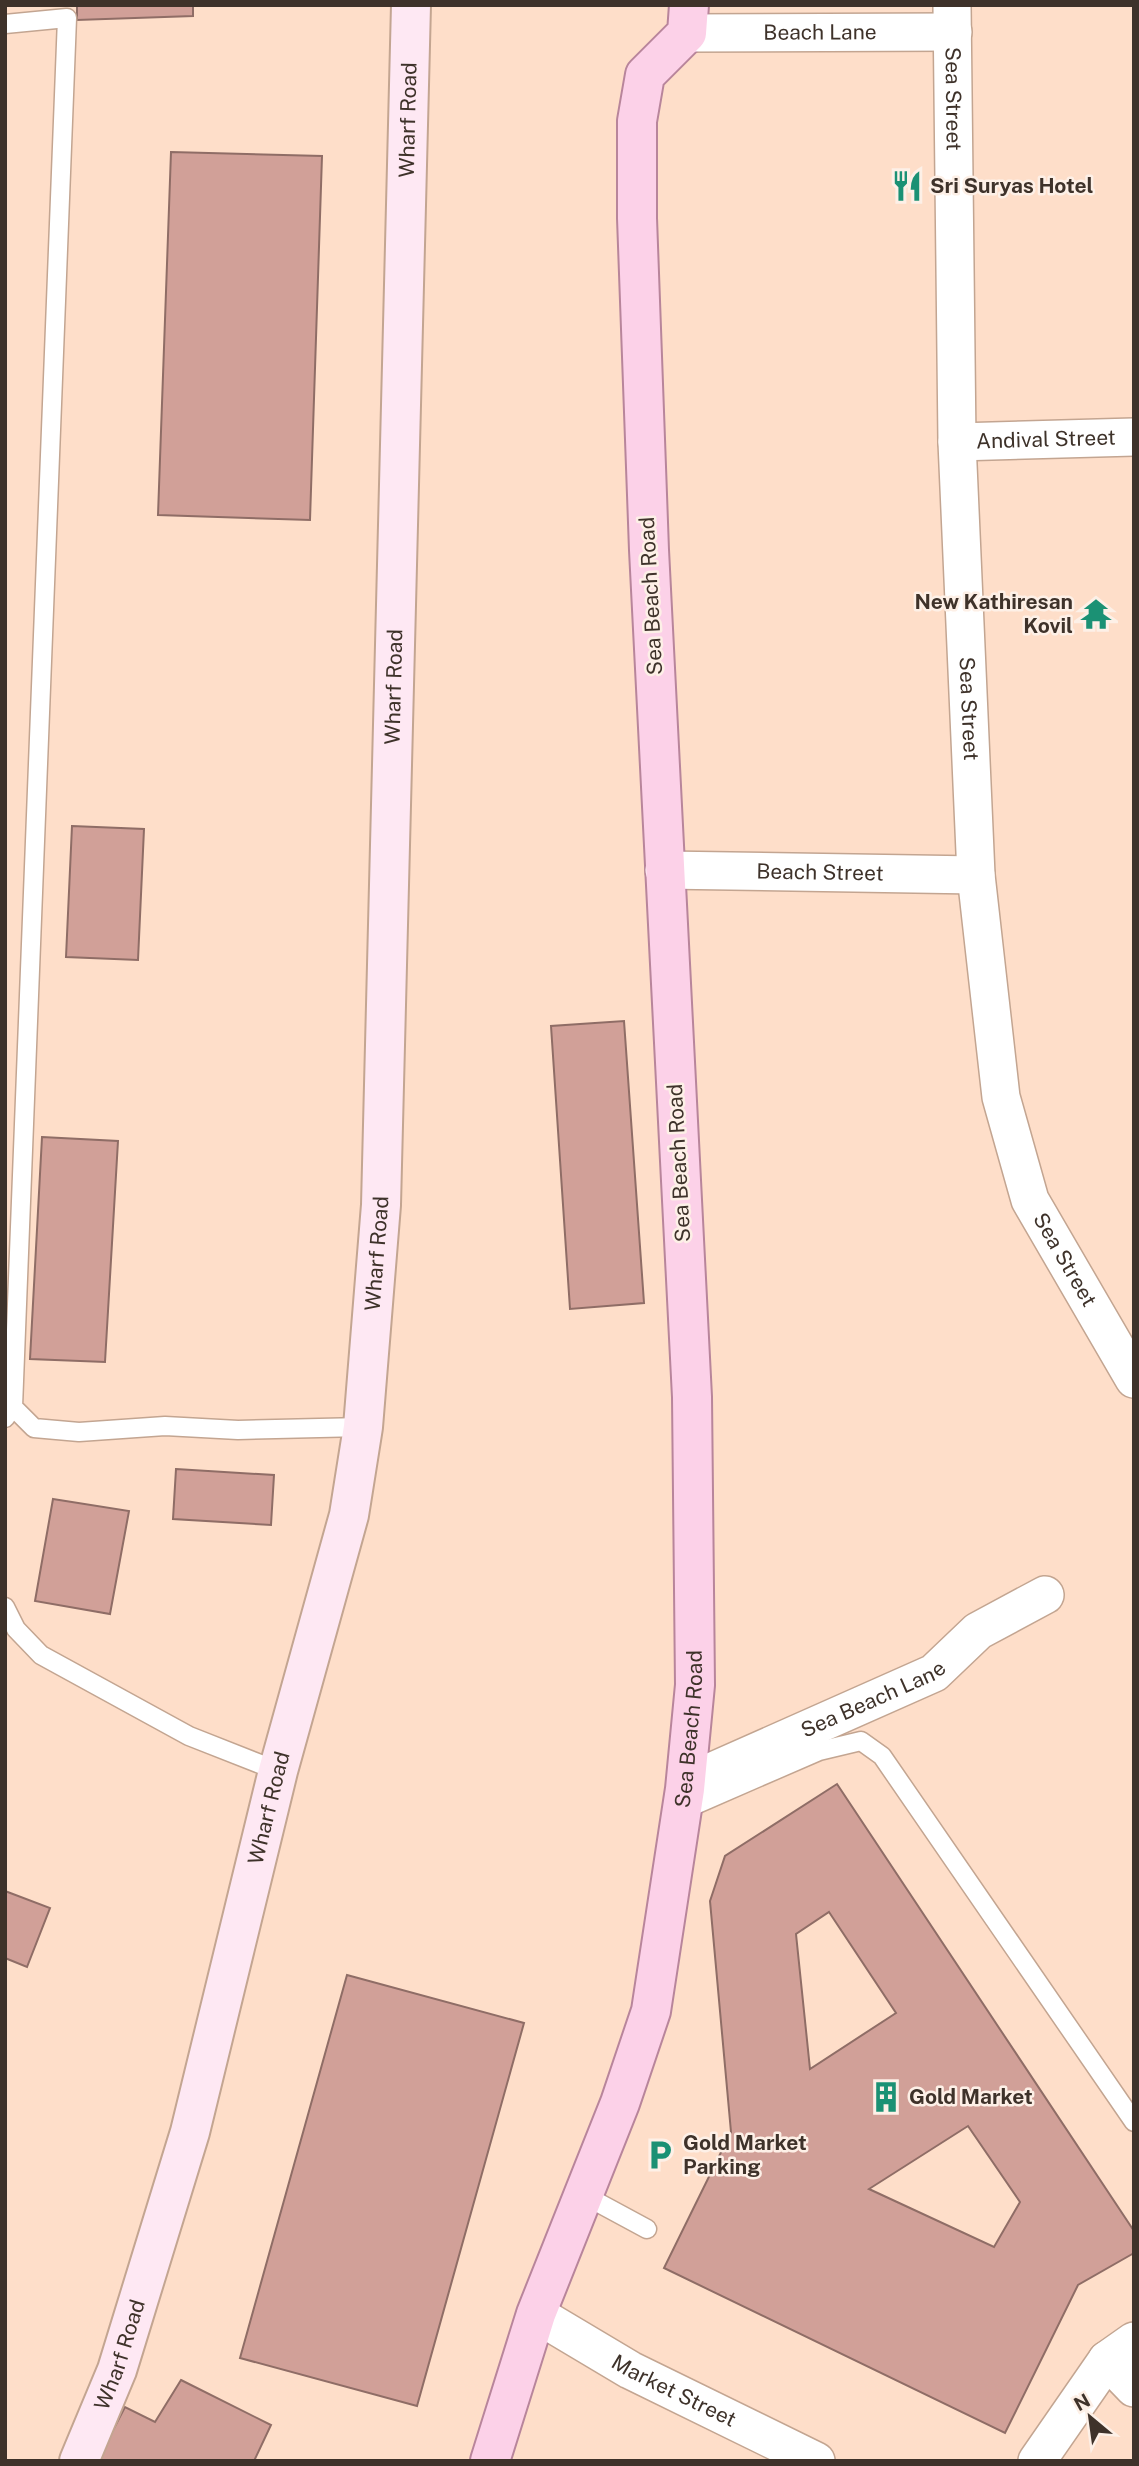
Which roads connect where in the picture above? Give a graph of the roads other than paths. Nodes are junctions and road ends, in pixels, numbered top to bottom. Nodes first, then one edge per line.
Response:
1 (411, 5) edge
2 (953, 18) edge
3 (688, 19) edge
4 (5, 24) edge
5 (1134, 437) edge
6 (957, 442) junction
7 (664, 870) junction
8 (976, 875) junction
9 (1134, 1379) edge
10 (8, 1409) edge
11 (363, 1427) junction
12 (1045, 1595) dead end
13 (5, 1607) edge
14 (278, 1771) junction
15 (684, 1797) junction
16 (1134, 2122) edge
17 (584, 2195) junction
18 (647, 2229) dead end
19 (536, 2314) junction
20 (1121, 2351) edge
21 (1134, 2388) edge
22 (79, 2461) edge
23 (490, 2461) edge
24 (816, 2461) edge
25 (1037, 2461) edge

1 - 11 main road, Wharf Road
2 - 3 street, Beach Lane
2 - 6 street, Sea Street
3 - 7 main road, Sea Beach Road
4 - 10 lane
5 - 6 street, Andival Street
6 - 8 street, Sea Street
7 - 8 street, Beach Street
7 - 15 main road, Sea Beach Road
8 - 9 street, Sea Street
10 - 11 lane
11 - 14 main road, Wharf Road
12 - 15 street, Sea Beach Lane
13 - 14 lane
14 - 22 main road, Wharf Road
15 - 16 lane
15 - 17 main road, Sea Beach Road
17 - 18 lane
17 - 19 main road, Sea Beach Road
19 - 23 main road, Sea Beach Road
19 - 24 street, Market Street
20 - 21 street
20 - 25 street

